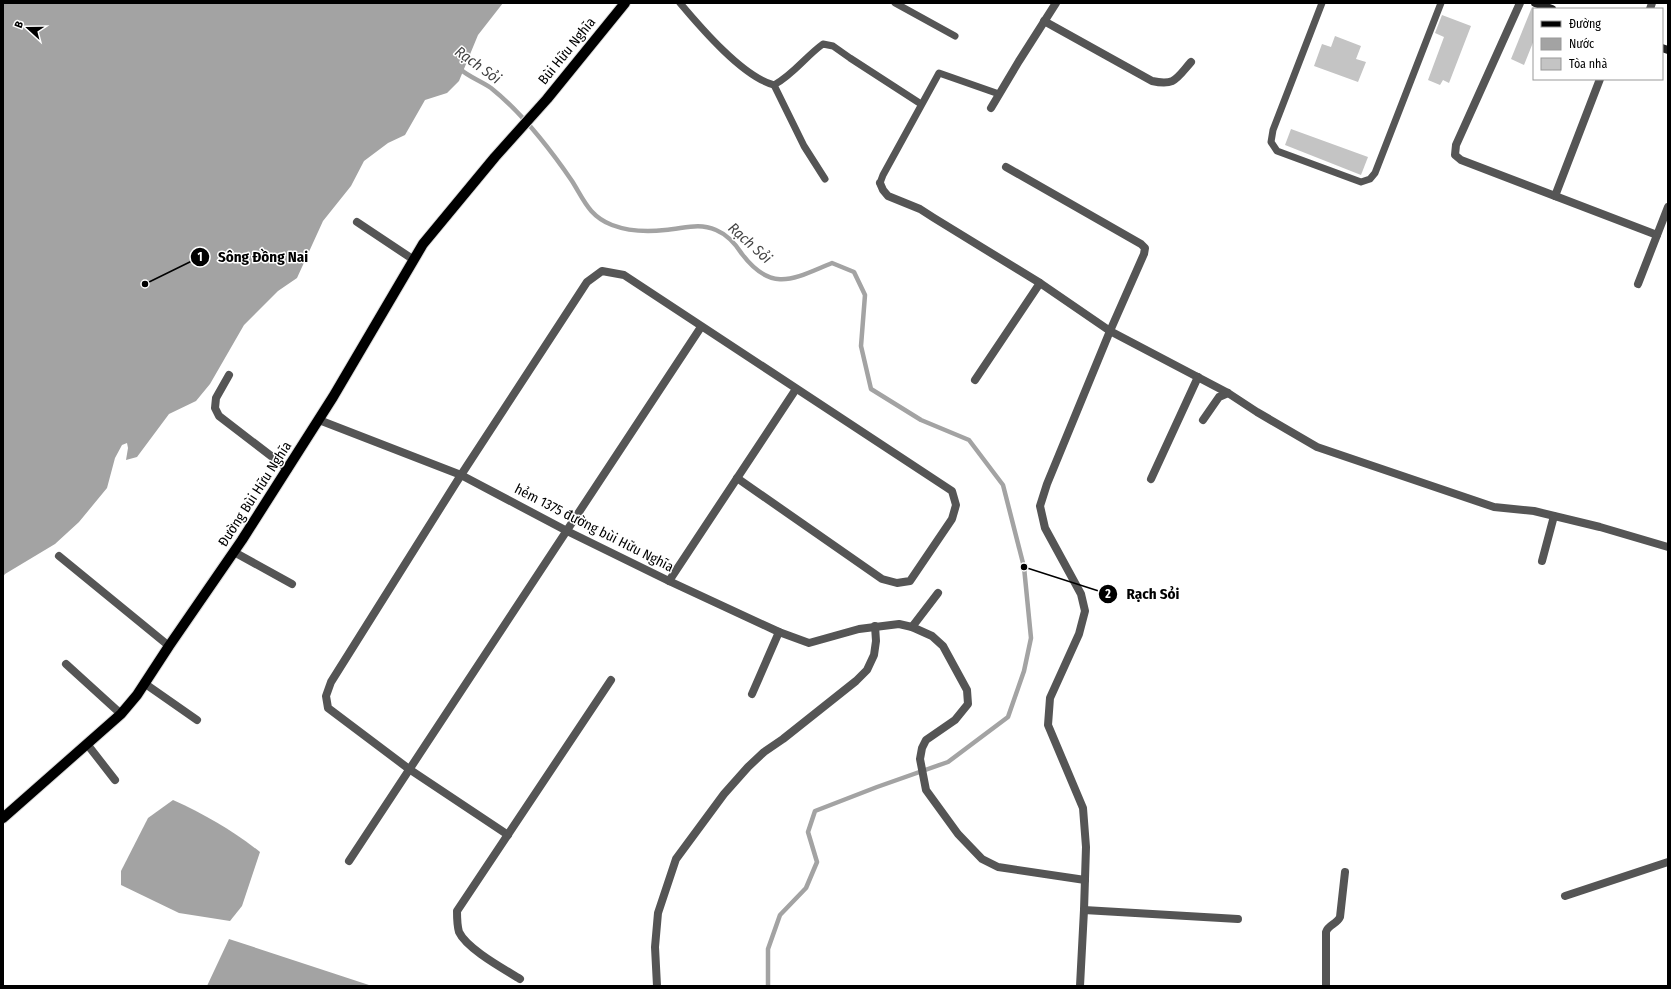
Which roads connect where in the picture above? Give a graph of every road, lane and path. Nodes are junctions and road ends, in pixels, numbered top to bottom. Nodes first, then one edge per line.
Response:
1 (625, 3) edge
2 (680, 3) edge
3 (895, 3) edge
4 (1056, 3) edge
5 (1322, 3) edge
6 (1441, 3) edge
7 (1520, 3) edge
8 (1535, 3) edge
9 (1549, 8) edge
10 (1044, 21) junction
11 (955, 36) dead end
12 (1191, 62) dead end
13 (1600, 80) edge
14 (774, 85) junction
15 (999, 94) junction
16 (921, 104) junction
17 (991, 108) dead end
18 (495, 157) joint
19 (1006, 167) dead end
20 (825, 179) dead end
21 (880, 183) joint
22 (1555, 196) junction
23 (1668, 207) edge
24 (357, 222) dead end
25 (1657, 235) junction
26 (414, 260) junction
27 (1040, 283) junction
28 (1638, 284) dead end
29 (702, 327) junction
30 (1110, 331) junction
31 (229, 375) dead end
32 (1198, 377) junction
33 (974, 380) dead end
34 (796, 389) junction
35 (1228, 393) junction
36 (319, 420) junction
37 (1203, 420) dead end
38 (288, 469) junction
39 (461, 475) junction
40 (737, 478) junction
41 (1151, 479) dead end
42 (1554, 516) junction
43 (567, 531) junction
44 (1668, 547) edge
45 (234, 552) junction
46 (59, 556) dead end
47 (1542, 561) dead end
48 (669, 581) junction
49 (292, 584) dead end
50 (938, 593) dead end
51 (875, 626) junction
52 (912, 627) junction
53 (779, 632) junction
54 (169, 646) junction
55 (66, 664) dead end
56 (611, 680) dead end
57 (144, 683) junction
58 (752, 694) dead end
59 (121, 714) junction
60 (198, 720) dead end
61 (87, 744) junction
62 (409, 769) junction
63 (115, 780) dead end
64 (3, 818) edge
65 (508, 835) junction
66 (349, 861) dead end
67 (1668, 862) edge
68 (1345, 872) dead end
69 (1085, 880) junction
70 (1565, 896) dead end
71 (1084, 910) junction
72 (1238, 919) dead end
73 (520, 979) dead end
74 (657, 986) edge
75 (1080, 986) edge
76 (1326, 986) edge

1 - 18 main road, Bùi Hữu Nghĩa
2 - 14 lane
3 - 11 lane
4 - 10 street
5 - 6 lane
7 - 22 street
8 - 9 main road
10 - 12 street
10 - 15 street
13 - 22 street
14 - 16 lane
14 - 20 lane
15 - 16 lane
15 - 17 street
16 - 21 lane
18 - 26 main road, Đường Bùi Hữu Nghĩa
19 - 30 street
21 - 27 street
22 - 25 street
23 - 25 street
24 - 26 street
25 - 28 street
26 - 36 main road, Đường Bùi Hữu Nghĩa
27 - 30 street
27 - 33 street
29 - 34 street
29 - 39 street
29 - 43 street
30 - 32 street
30 - 69 street
31 - 38 street
32 - 35 street
32 - 41 street
34 - 40 street
34 - 40 street
35 - 37 street
35 - 42 street
36 - 38 main road, Đường Bùi Hữu Nghĩa
36 - 39 street, hẻm 1375 đường bùi Hữu Nghĩa
38 - 45 main road, Đường Bùi Hữu Nghĩa
39 - 43 street, hẻm 1375 đường bùi Hữu Nghĩa
39 - 62 street
40 - 48 street
42 - 44 street
42 - 47 street
43 - 48 street, hẻm 1375 đường bùi Hữu Nghĩa
43 - 62 street
45 - 49 street
45 - 54 main road, Đường Bùi Hữu Nghĩa
46 - 54 street
48 - 53 street, hẻm 1375 đường bùi Hữu Nghĩa
50 - 52 street
51 - 52 street, hẻm 1375 đường bùi Hữu Nghĩa
51 - 53 street, hẻm 1375 đường bùi Hữu Nghĩa
51 - 74 street
52 - 69 street, hẻm 1375 đường bùi Hữu Nghĩa
53 - 58 street
54 - 57 main road, Đường Bùi Hữu Nghĩa
55 - 59 street
56 - 65 street
57 - 59 main road, Đường Bùi Hữu Nghĩa
57 - 60 street
59 - 61 main road, Đường Bùi Hữu Nghĩa
61 - 63 street
61 - 64 main road, Đường Bùi Hữu Nghĩa
62 - 65 street
62 - 66 street
65 - 73 street
67 - 70 street
68 - 76 street
69 - 71 street
71 - 72 street
71 - 75 street

